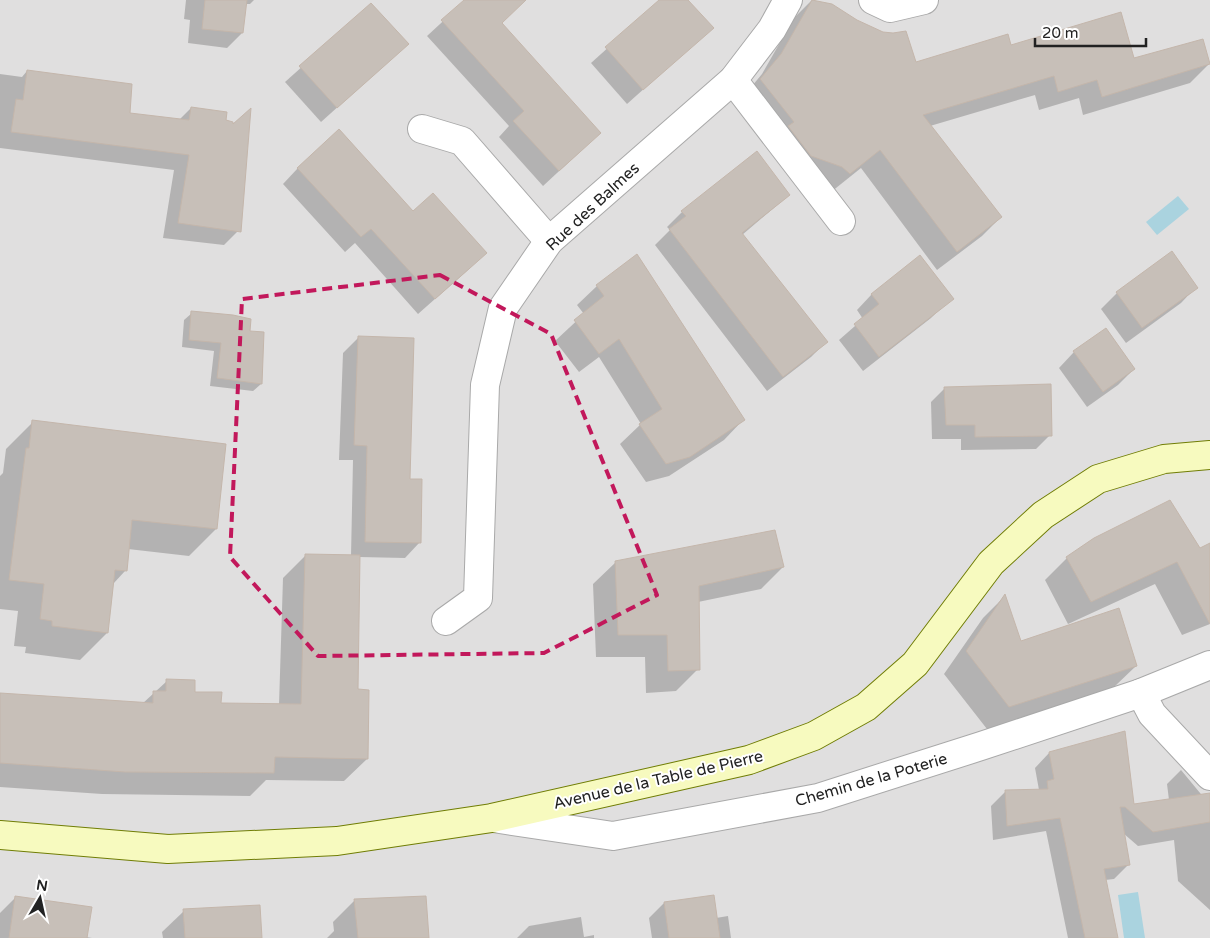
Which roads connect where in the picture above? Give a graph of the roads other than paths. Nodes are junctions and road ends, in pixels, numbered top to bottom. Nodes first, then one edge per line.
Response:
1 (788, 0) edge
2 (873, 0) edge
3 (924, 0) edge
4 (733, 80) junction
5 (422, 129) dead end
6 (841, 221) dead end
7 (549, 241) junction
8 (1210, 455) edge
9 (446, 621) dead end
10 (1210, 665) edge
11 (1141, 693) junction
12 (1210, 776) edge
13 (492, 818) junction
14 (0, 835) edge

1 - 4 street, Rue des Balmes
2 - 3 street
4 - 6 street
4 - 7 street, Rue des Balmes
5 - 7 street
7 - 9 street, Rue des Balmes
8 - 13 main road, Avenue de la Table de Pierre
10 - 11 street, Chemin de la Poterie
11 - 12 street
11 - 13 street, Chemin de la Poterie
13 - 14 main road, Avenue de la Table de Pierre

